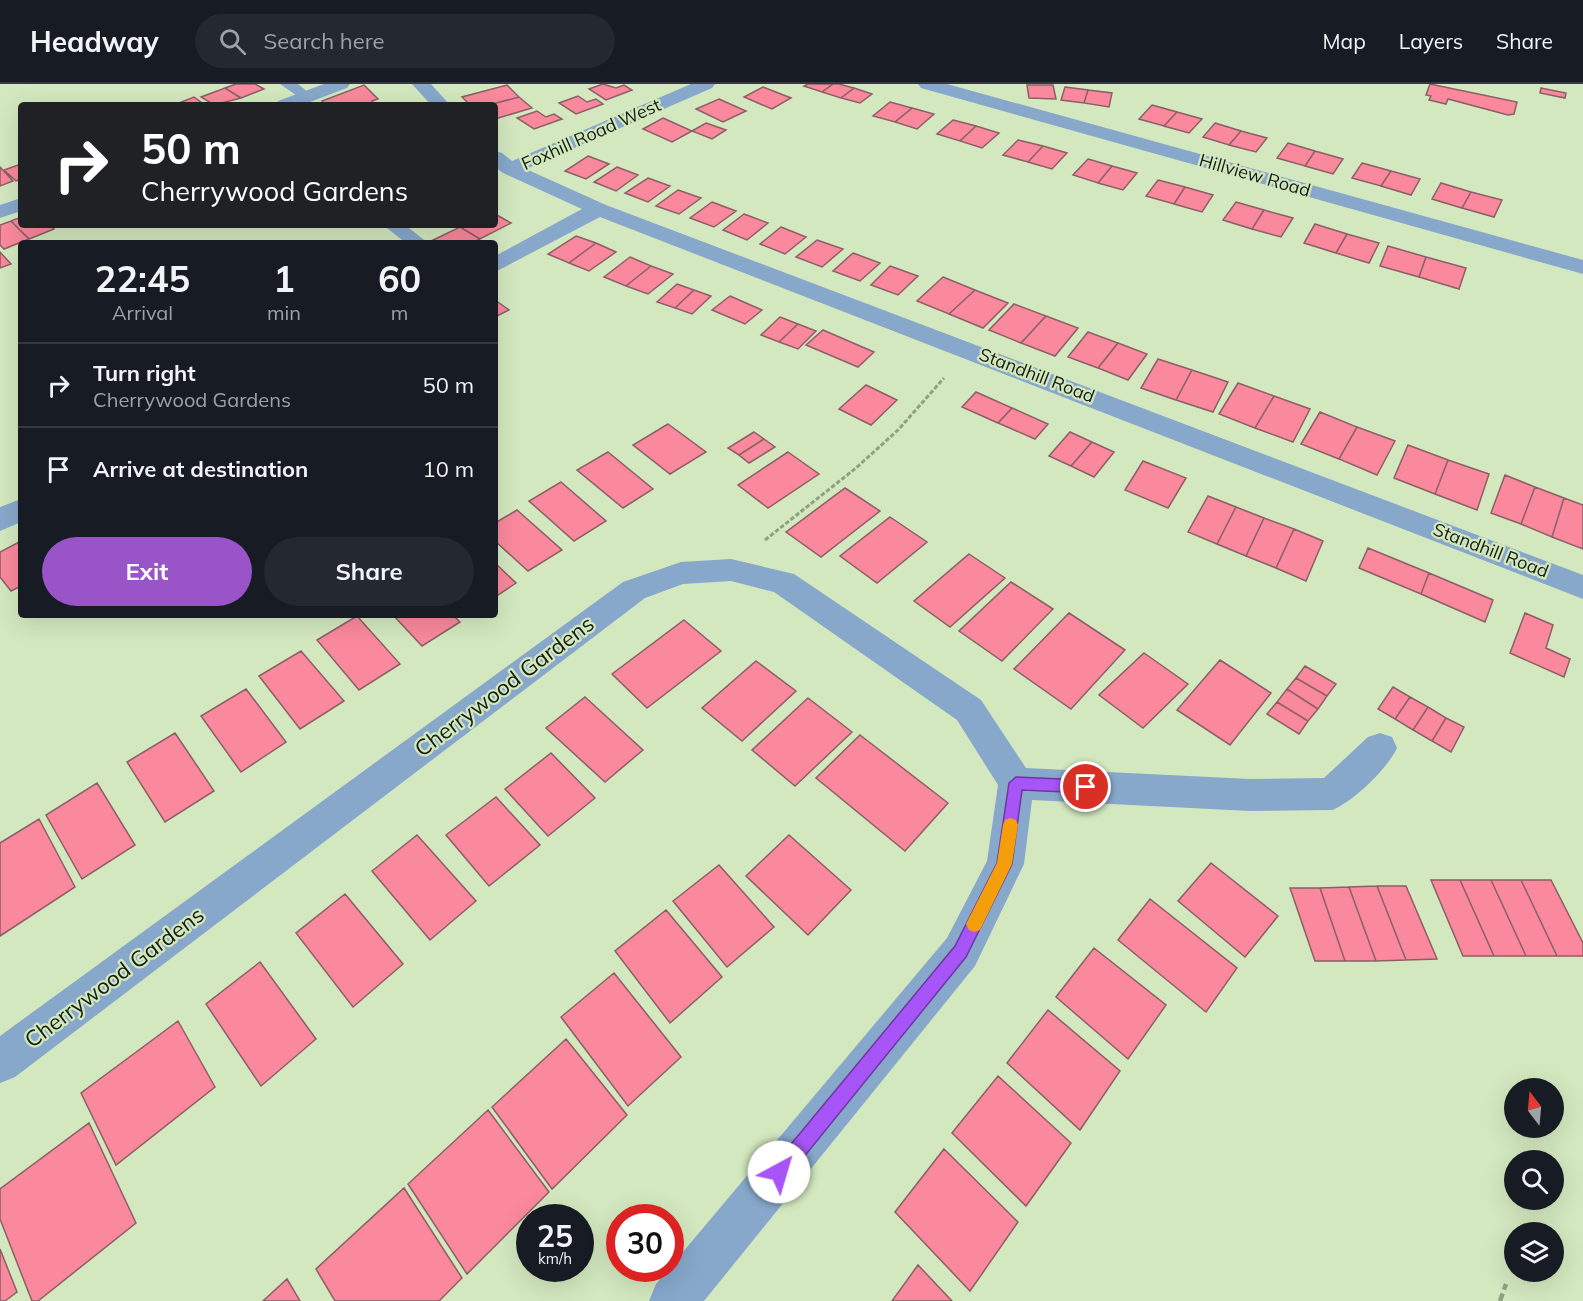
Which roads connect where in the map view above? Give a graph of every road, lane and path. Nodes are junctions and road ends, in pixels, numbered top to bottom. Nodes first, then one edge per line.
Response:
1 (288, 84) edge
2 (341, 84) edge
3 (421, 84) edge
4 (706, 84) edge
5 (927, 84) edge
6 (306, 97) junction
7 (293, 102) edge
8 (438, 102) edge
9 (502, 163) edge
10 (18, 205) edge
11 (599, 209) junction
12 (0, 212) edge
13 (396, 228) edge
14 (414, 240) edge
15 (498, 263) edge
16 (1583, 267) edge
17 (969, 349) junction
18 (18, 510) edge
19 (0, 519) edge
20 (731, 570) junction
21 (1583, 587) edge
22 (1380, 748) dead end
23 (1016, 783) junction
24 (0, 1062) edge
25 (1506, 1284) dead end
26 (673, 1301) edge
27 (1500, 1301) edge

1 - 6 lane
2 - 6 street
3 - 8 street
4 - 9 street, Foxhill Road West
5 - 16 street, Hillview Road
6 - 7 street
9 - 11 street, Standhill Road
10 - 12 street
11 - 15 street
11 - 17 street, Standhill Road
13 - 14 lane
17 - 20 path
17 - 21 street, Standhill Road
18 - 19 street
20 - 23 street, Cherrywood Gardens
20 - 24 street, Cherrywood Gardens
22 - 23 street
23 - 26 street
25 - 27 path

